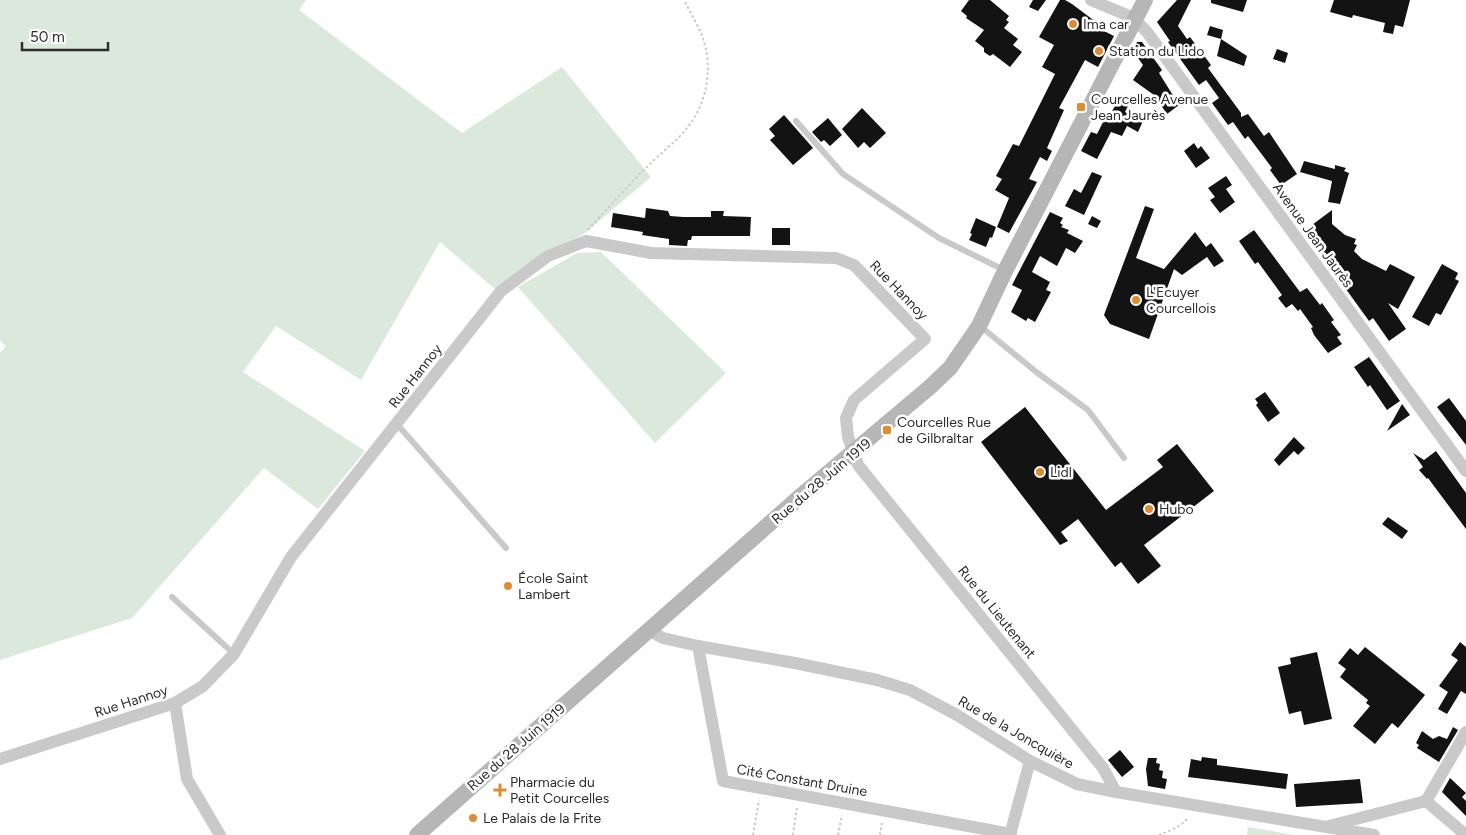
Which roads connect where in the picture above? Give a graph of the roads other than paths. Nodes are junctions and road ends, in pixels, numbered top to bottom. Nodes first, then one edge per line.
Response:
1 (1091, 0) edge
2 (1145, 0) edge
3 (1134, 18) junction
4 (796, 121) dead end
5 (1005, 271) junction
6 (979, 326) junction
7 (925, 339) joint
8 (396, 423) junction
9 (853, 453) junction
10 (1124, 458) dead end
11 (1466, 471) edge
12 (506, 548) dead end
13 (172, 597) dead end
14 (650, 630) junction
15 (698, 646) junction
16 (234, 654) junction
17 (175, 703) junction
18 (1466, 732) edge
19 (0, 760) edge
20 (1030, 761) junction
21 (1116, 792) junction
22 (1426, 801) junction
23 (1324, 827) junction
24 (1010, 834) edge
25 (220, 835) edge
26 (417, 835) edge
27 (1374, 835) edge
28 (1466, 835) edge

1 - 3 street
2 - 3 main road, Rue du 28 Juin 1919
3 - 5 main road, Rue du 28 Juin 1919
3 - 11 street, Avenue Jean Jaurès
4 - 5 lane
5 - 6 main road, Rue du 28 Juin 1919
6 - 9 main road, Rue du 28 Juin 1919
6 - 10 lane
7 - 8 street, Rue Hannoy
7 - 9 street, Rue du Lieutenant
8 - 12 lane
8 - 16 street, Rue Hannoy
9 - 14 main road, Rue du 28 Juin 1919
9 - 21 street, Rue du Lieutenant
13 - 16 lane
14 - 15 street, Rue de la Joncquière
14 - 26 main road, Rue du 28 Juin 1919
15 - 20 street, Rue de la Joncquière
15 - 24 street, Cité Constant Druine
16 - 17 street, Rue Hannoy
17 - 19 street, Rue Hannoy
17 - 25 street
18 - 22 street
20 - 21 street, Rue de la Joncquière
20 - 24 street
21 - 23 street, Rue de la Joncquière
22 - 23 street
22 - 28 street
23 - 27 street, Rue de la Joncquière

